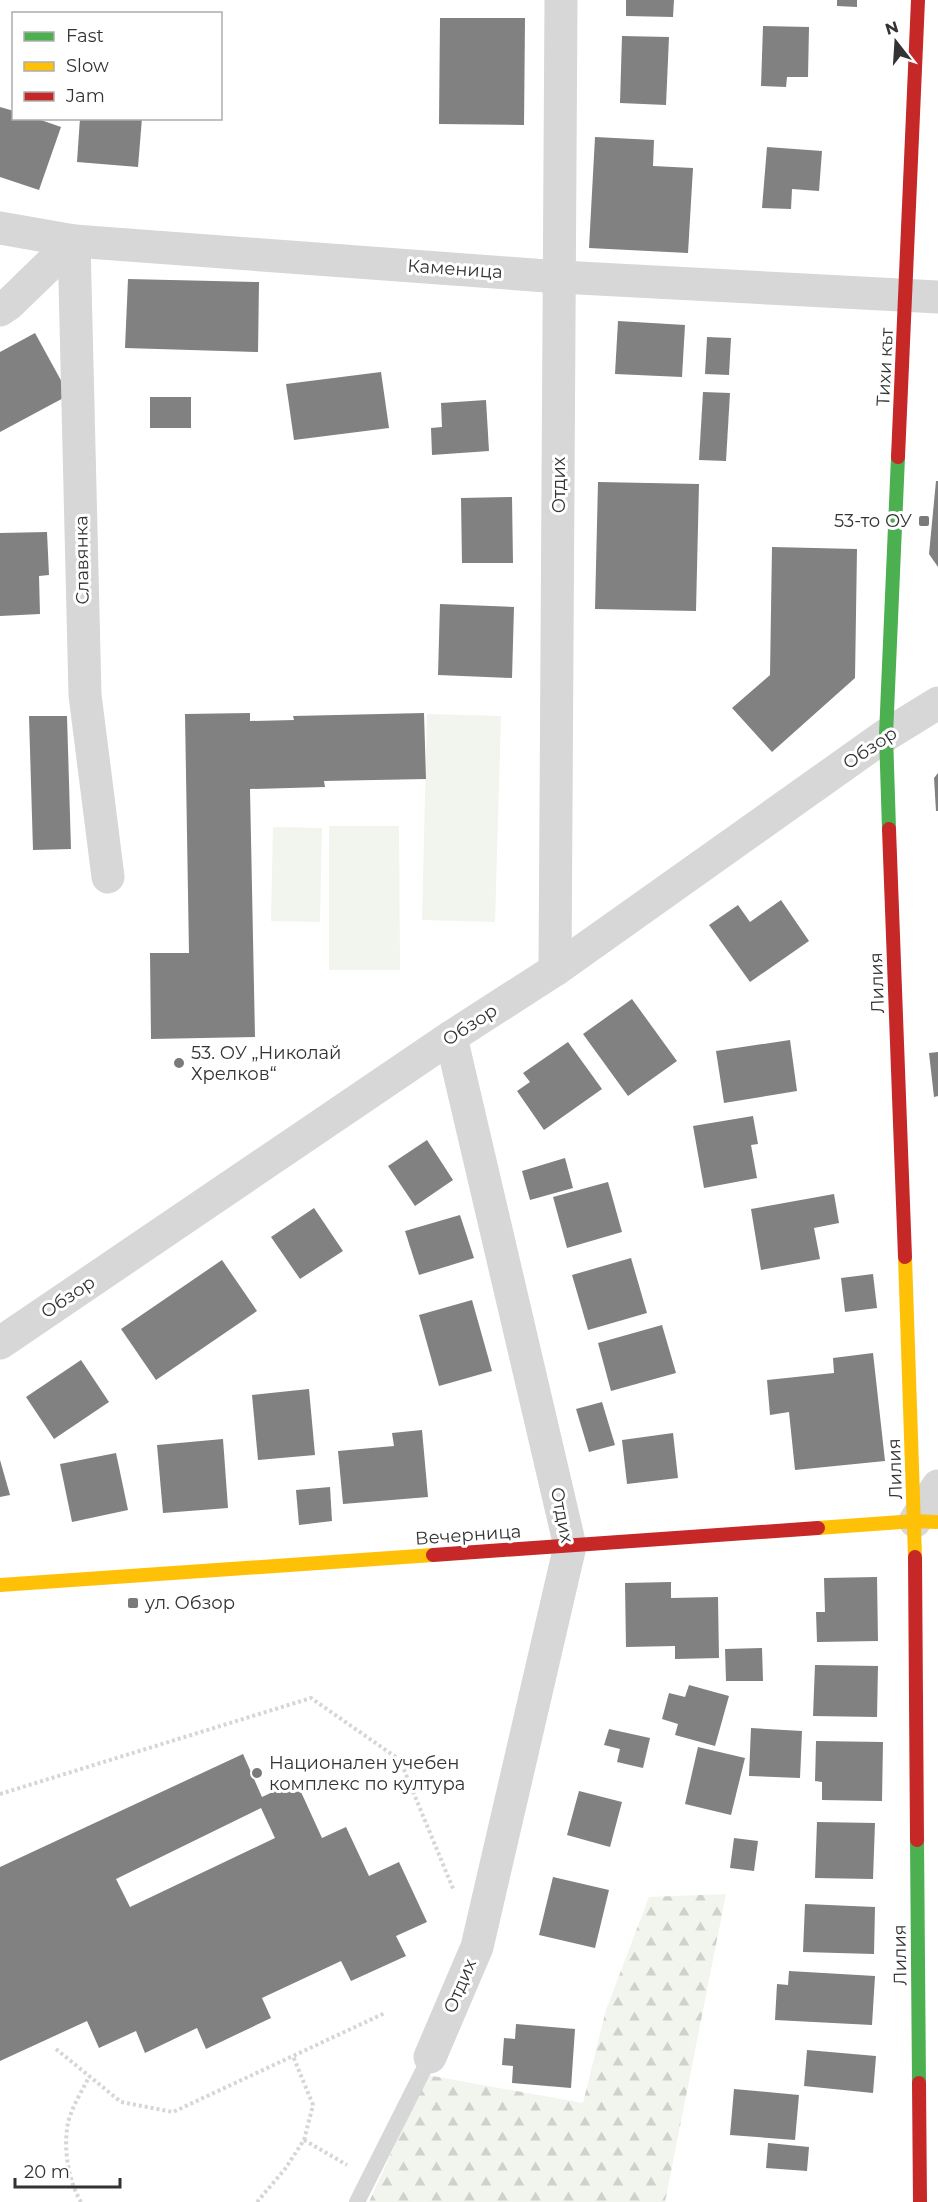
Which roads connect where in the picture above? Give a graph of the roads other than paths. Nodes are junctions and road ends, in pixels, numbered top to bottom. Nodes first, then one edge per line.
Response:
1 (561, 0) edge
2 (918, 0) edge
3 (0, 228) edge
4 (74, 242) junction
5 (560, 277) junction
6 (922, 296) edge
7 (0, 310) edge
8 (938, 703) edge
9 (886, 735) junction
10 (108, 877) dead end
11 (555, 970) junction
12 (451, 1037) junction
13 (0, 1343) edge
14 (938, 1486) edge
15 (926, 1522) edge
16 (570, 1546) junction
17 (4, 1585) edge
18 (0, 1602) edge
19 (430, 2057) joint
20 (357, 2202) edge
21 (920, 2202) edge

1 - 5 street, Отдих
2 - 6 street, Тихи кът
3 - 4 street, Каменица
4 - 5 street, Каменица
4 - 7 street
4 - 10 street, Славянка
5 - 6 street, Каменица
5 - 11 street, Отдих
6 - 9 street, Тихи кът
8 - 9 street, Обзор
9 - 11 street, Обзор
9 - 15 street, Лилия
11 - 12 street, Обзор
12 - 13 street, Обзор
12 - 16 street, Отдих
14 - 15 street
15 - 16 street, Вечерница
15 - 21 street, Лилия
16 - 17 street, Вечерница
16 - 19 street, Отдих
17 - 18 lane
19 - 20 lane

